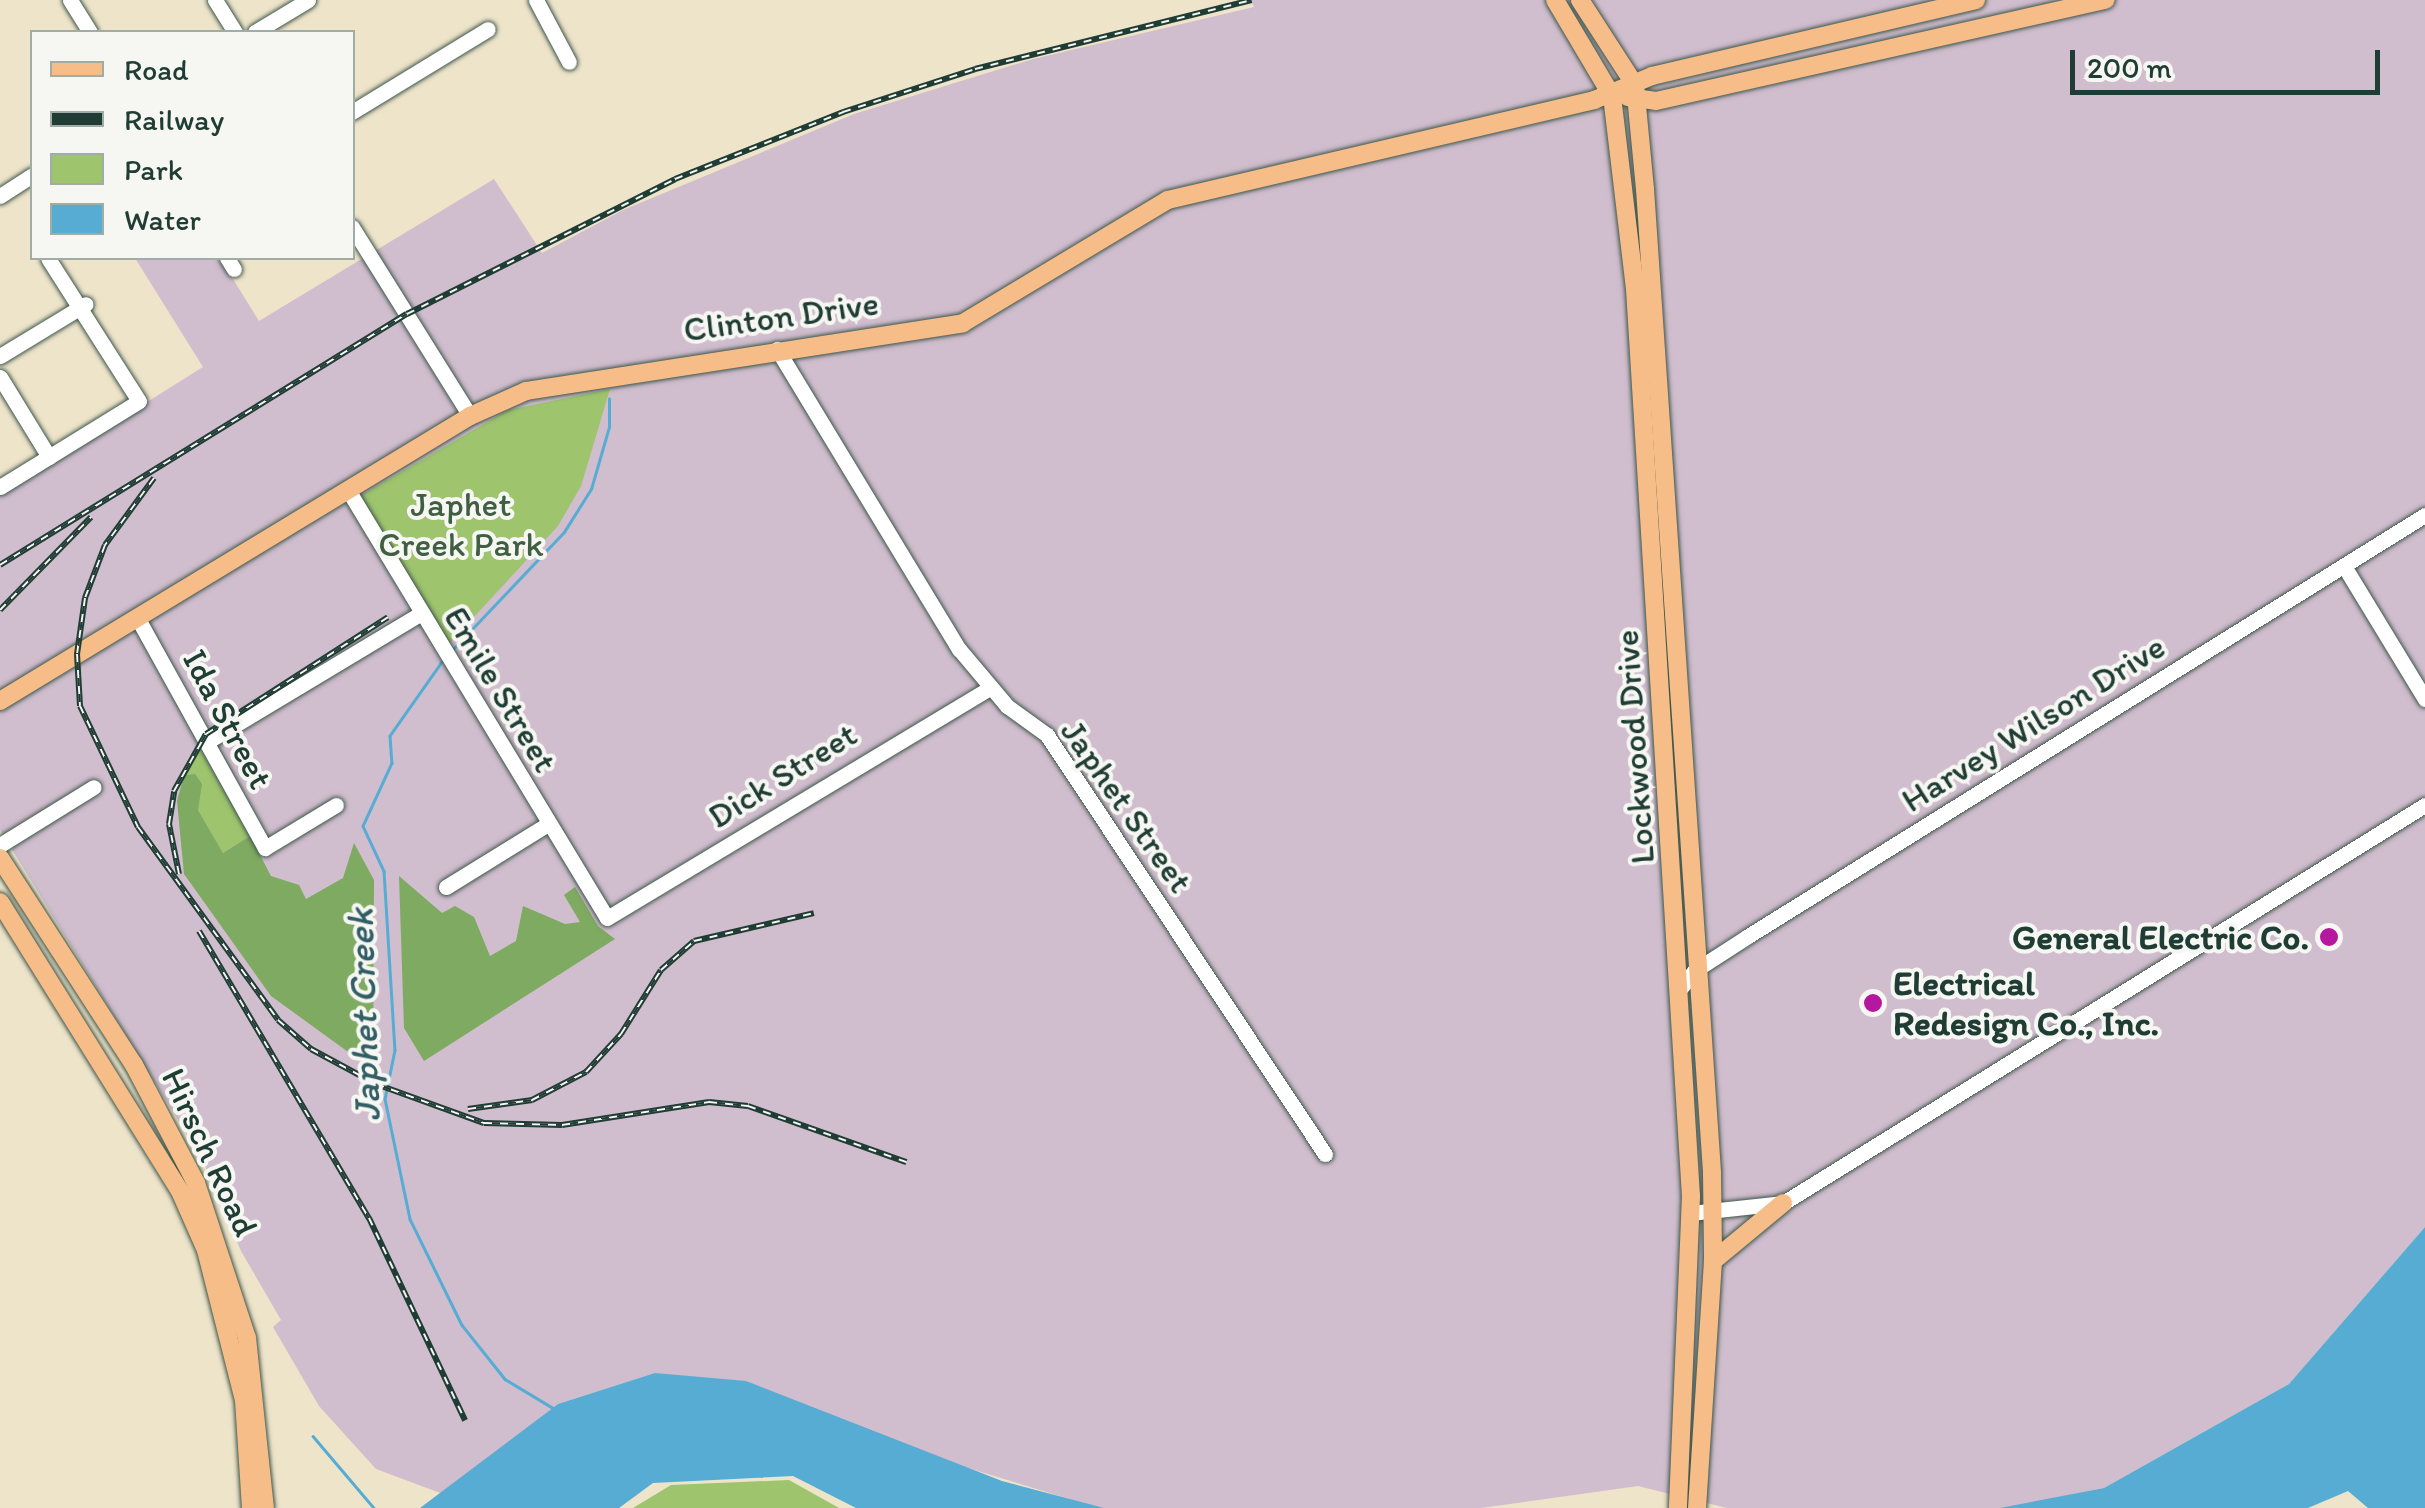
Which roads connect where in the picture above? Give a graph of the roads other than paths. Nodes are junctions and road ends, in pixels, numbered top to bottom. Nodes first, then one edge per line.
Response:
1 (215, 0) edge
2 (308, 0) edge
3 (536, 0) edge
4 (1555, 0) edge
5 (1580, 0) edge
6 (1976, 0) edge
7 (2006, 0) edge
8 (2106, 0) edge
9 (76, 2) edge
10 (2012, 20) junction
11 (488, 29) dead end
12 (89, 30) edge
13 (233, 30) edge
14 (258, 30) edge
15 (569, 62) dead end
16 (1635, 92) junction
17 (1612, 96) junction
18 (355, 110) edge
19 (30, 176) edge
20 (0, 196) edge
21 (355, 232) edge
22 (1640, 249) junction
23 (49, 260) edge
24 (83, 306) junction
25 (777, 349) junction
26 (0, 356) edge
27 (0, 376) edge
28 (470, 416) junction
29 (50, 457) junction
30 (0, 487) edge
31 (348, 490) junction
32 (2425, 515) edge
33 (2344, 566) junction
34 (138, 618) junction
35 (423, 618) junction
36 (990, 688) junction
37 (2425, 699) edge
38 (0, 701) edge
39 (210, 740) junction
40 (94, 788) dead end
41 (336, 804) dead end
42 (2425, 804) edge
43 (548, 824) junction
44 (1680, 828) junction
45 (0, 845) edge
46 (0, 858) edge
47 (446, 887) dead end
48 (0, 902) edge
49 (607, 918) joint
50 (1694, 970) junction
51 (1680, 989) junction
52 (1325, 1154) dead end
53 (1782, 1203) junction
54 (1691, 1213) junction
55 (1712, 1213) junction
56 (1713, 1260) junction
57 (259, 1502) edge
58 (1678, 1508) edge
59 (1697, 1508) edge

1 - 13 street
2 - 14 street
3 - 15 street
4 - 17 main road, Lockwood Drive
5 - 16 main road, Lockwood Drive
6 - 16 main road, Clinton Drive
7 - 10 main road
8 - 10 main road, Clinton Drive
9 - 12 street
10 - 16 main road, Clinton Drive
11 - 18 street
16 - 17 main road, Clinton Drive
16 - 22 main road, Lockwood Drive
17 - 22 main road, Lockwood Drive
17 - 25 main road, Clinton Drive
19 - 20 street
21 - 28 street
22 - 44 main road, Lockwood Drive
23 - 24 street
24 - 26 street
24 - 29 street
25 - 28 main road, Clinton Drive
25 - 36 street, Japhet Street
27 - 29 street
28 - 31 main road, Clinton Drive
29 - 30 street
31 - 34 main road, Clinton Drive
31 - 35 street, Emile Street
32 - 33 street, Harvey Wilson Drive
33 - 37 street
33 - 50 street, Harvey Wilson Drive
34 - 38 main road, Clinton Drive
34 - 39 street, Ida Street
35 - 39 street
35 - 43 street, Emile Street
36 - 49 street, Dick Street
36 - 52 street, Japhet Street
39 - 41 street, Ida Street
40 - 45 street
42 - 53 street
43 - 47 street
43 - 49 street, Emile Street
44 - 50 main road, Lockwood Drive
44 - 51 main road, Lockwood Drive
46 - 57 main road, Hirsch Road
48 - 57 main road, Hirsch Road
50 - 51 street, Harvey Wilson Drive
50 - 55 main road, Lockwood Drive
51 - 54 main road, Lockwood Drive
53 - 55 street
53 - 56 main road
54 - 55 street
54 - 58 main road, Lockwood Drive
55 - 56 main road, Lockwood Drive
56 - 59 main road, Lockwood Drive

